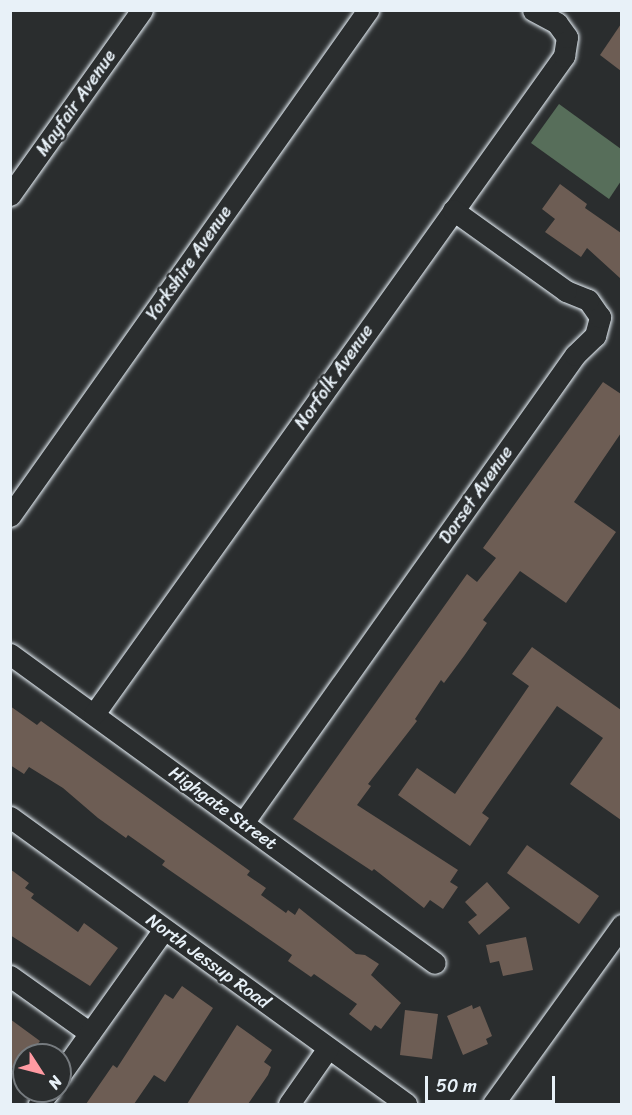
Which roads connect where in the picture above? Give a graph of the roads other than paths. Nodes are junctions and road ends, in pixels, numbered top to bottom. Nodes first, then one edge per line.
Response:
1 (142, 10) edge
2 (368, 10) edge
3 (533, 10) edge
4 (10, 195) edge
5 (453, 210) junction
6 (10, 516) edge
7 (10, 654) edge
8 (94, 714) junction
9 (10, 817) edge
10 (243, 823) junction
11 (621, 925) edge
12 (164, 929) junction
13 (435, 963) dead end
14 (10, 976) edge
15 (90, 1033) junction
16 (328, 1048) junction
17 (72, 1058) edge
18 (289, 1104) edge
19 (406, 1104) edge
20 (494, 1104) edge

1 - 4 street, Mayfair Avenue
2 - 6 street, Yorkshire Avenue
3 - 5 street, Norfolk Avenue
5 - 8 street, Norfolk Avenue
5 - 10 street, Dorset Avenue
7 - 8 street, Highgate Street
8 - 10 street, Highgate Street
9 - 12 street, North Jessup Road
10 - 13 street, Highgate Street
11 - 20 street
12 - 15 street
12 - 16 street, North Jessup Road
14 - 15 street
15 - 17 street
16 - 18 street
16 - 19 street, North Jessup Road

